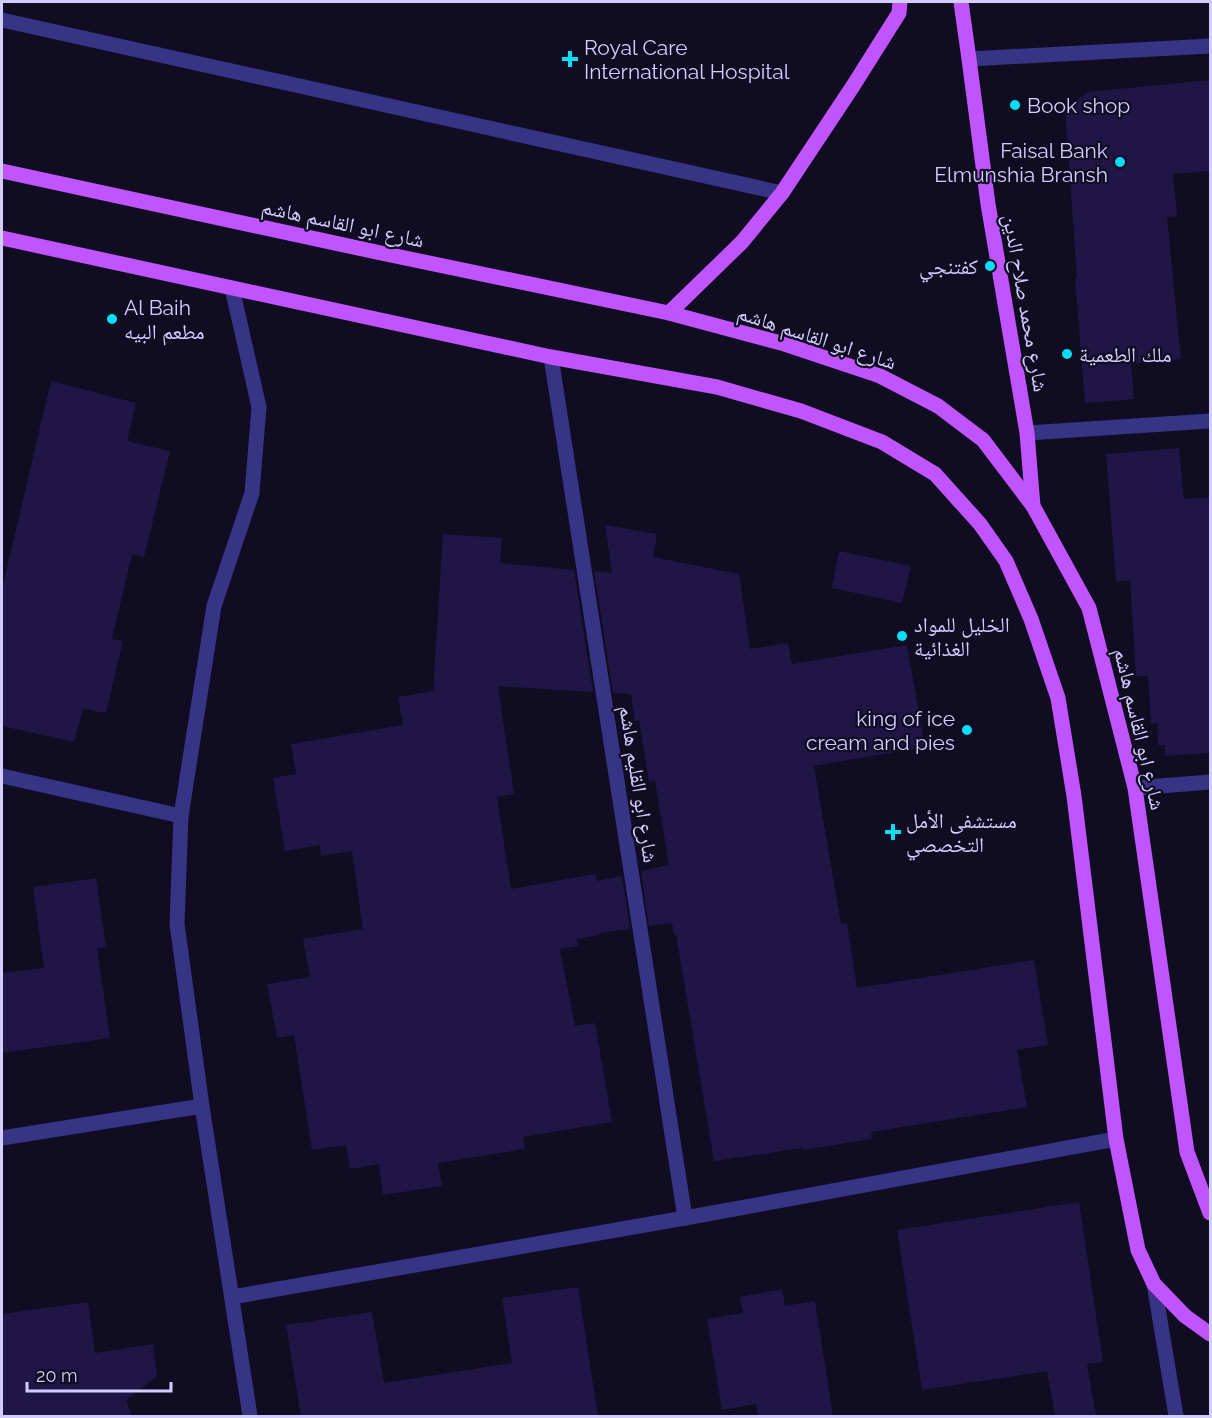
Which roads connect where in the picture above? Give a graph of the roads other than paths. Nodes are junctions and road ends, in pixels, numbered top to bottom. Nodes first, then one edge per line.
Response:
1 (900, 2) edge
2 (960, 2) edge
3 (2, 20) edge
4 (1210, 46) edge
5 (969, 59) junction
6 (2, 171) edge
7 (782, 193) junction
8 (2, 238) edge
9 (231, 288) junction
10 (669, 313) junction
11 (550, 357) junction
12 (1210, 421) edge
13 (1027, 433) junction
14 (1033, 506) junction
15 (2, 776) edge
16 (1210, 782) edge
17 (1135, 788) junction
18 (181, 816) junction
19 (202, 1106) junction
20 (2, 1138) edge
21 (1116, 1139) junction
22 (1210, 1213) edge
23 (685, 1218) junction
24 (1154, 1284) junction
25 (231, 1297) junction
26 (1210, 1334) edge
27 (250, 1416) edge
28 (1176, 1416) edge

1 - 7 main road
2 - 5 main road, شارع محمد صلاح الدين
3 - 7 street
4 - 5 street
5 - 13 main road, شارع محمد صلاح الدين
6 - 10 main road, شارع ابو القاسم هاشم
7 - 10 main road
8 - 9 main road
9 - 11 main road
9 - 18 street
10 - 14 main road, شارع ابو القاسم هاشم
11 - 21 main road
11 - 23 street, شارع ابو القليم هاشم
12 - 13 street
13 - 14 main road, شارع محمد صلاح الدين
14 - 17 main road, شارع ابو القاسم هاشم
15 - 18 street
16 - 17 street
17 - 22 main road, شارع ابو القاسم هاشم
18 - 19 street
19 - 20 street
19 - 25 street
21 - 23 street
21 - 24 main road
23 - 25 street
24 - 26 main road
24 - 28 street
25 - 27 street

